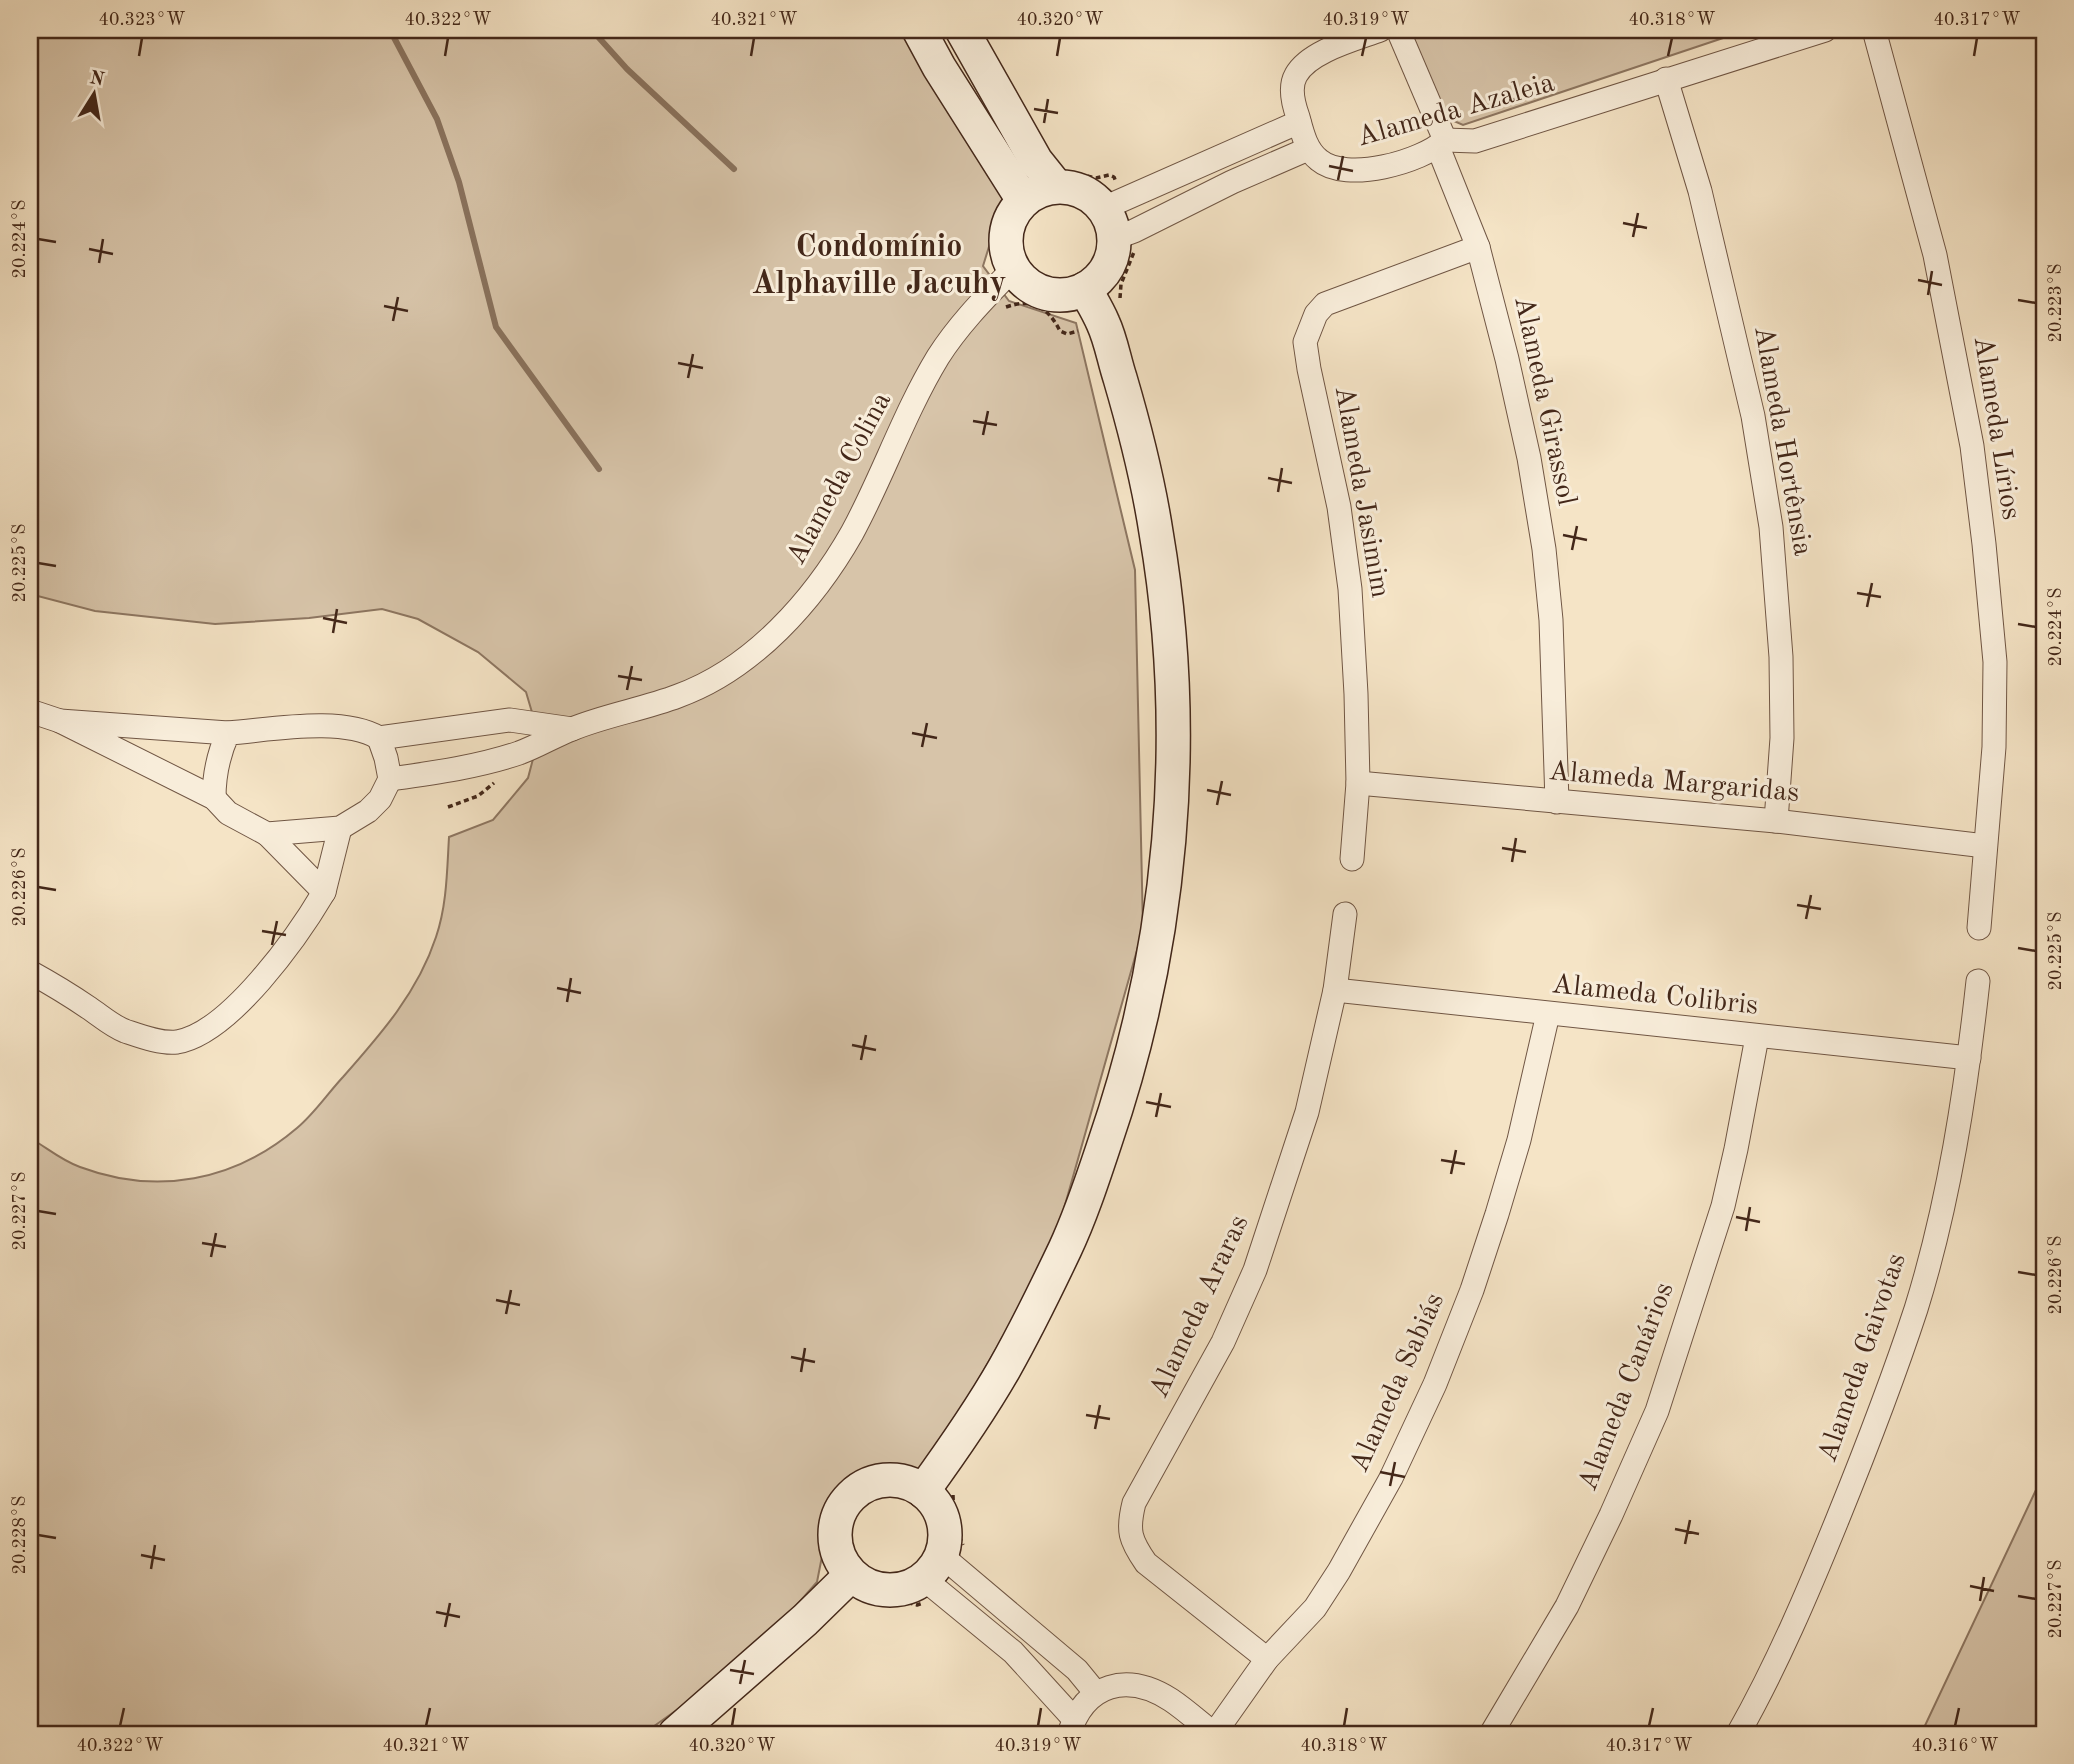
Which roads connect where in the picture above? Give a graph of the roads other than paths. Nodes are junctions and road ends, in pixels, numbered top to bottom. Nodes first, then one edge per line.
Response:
1 (919, 30) edge
2 (962, 30) edge
3 (1380, 30) edge
4 (1398, 30) edge
5 (1825, 30) edge
6 (1874, 30) edge
7 (1666, 79) junction
8 (1299, 122) junction
9 (1441, 143) junction
10 (1308, 149) junction
11 (1220, 157) junction
12 (1232, 182) junction
13 (1056, 186) junction
14 (1023, 200) junction
15 (1104, 208) junction
16 (1115, 238) junction
17 (1478, 247) junction
18 (1013, 269) junction
19 (1085, 289) junction
20 (30, 711) edge
21 (60, 721) junction
22 (488, 722) junction
23 (572, 729) junction
24 (228, 733) junction
25 (379, 738) junction
26 (494, 759) junction
27 (390, 779) junction
28 (1358, 783) junction
29 (214, 798) junction
30 (1557, 802) junction
31 (1776, 821) junction
32 (340, 828) junction
33 (267, 834) junction
34 (1985, 846) junction
35 (1352, 859) dead end
36 (324, 892) junction
37 (1345, 914) dead end
38 (1979, 928) dead end
39 (30, 972) edge
40 (1978, 981) dead end
41 (1335, 990) junction
42 (1548, 1014) junction
43 (1757, 1037) junction
44 (1969, 1058) junction
45 (939, 1488) junction
46 (942, 1575) junction
47 (855, 1586) junction
48 (1032, 1630) junction
49 (1013, 1653) junction
50 (1267, 1659) junction
51 (1095, 1692) junction
52 (1072, 1727) edge
53 (675, 1734) edge
54 (1214, 1734) edge
55 (1491, 1734) edge
56 (1738, 1734) edge

1 - 14 street
2 - 13 street
3 - 8 street
4 - 9 street, Alameda Girassol
5 - 7 street, Alameda Azaleia
6 - 34 street, Alameda Lírios
7 - 9 street, Alameda Azaleia
7 - 31 street, Alameda Hortênsia
8 - 10 street
8 - 11 street
9 - 10 street, Alameda Azaleia
9 - 17 street, Alameda Girassol
10 - 12 street
11 - 12 street
11 - 15 street
12 - 16 street
13 - 14 street
13 - 15 street
14 - 18 street
15 - 16 street
16 - 19 street
17 - 28 street, Alameda Jasimim
17 - 30 street, Alameda Girassol
18 - 19 street
18 - 23 street, Alameda Colina
19 - 45 street
20 - 21 street
21 - 24 street
21 - 29 street
22 - 23 street
22 - 25 street
22 - 26 street
23 - 26 street, Alameda Colina
24 - 25 street
24 - 29 street
25 - 27 street
26 - 27 street, Alameda Colina
27 - 32 street
28 - 30 street, Alameda Margaridas
28 - 35 street, Alameda Jasimim
29 - 33 street
30 - 31 street, Alameda Margaridas
31 - 34 street, Alameda Margaridas
32 - 33 street
32 - 36 street
33 - 36 street
34 - 38 street, Alameda Lírios
36 - 39 street
37 - 41 street, Alameda Araras
40 - 44 street, Alameda Gaivotas
41 - 42 street, Alameda Colibris
41 - 50 street, Alameda Araras
42 - 43 street, Alameda Colibris
42 - 50 street, Alameda Sabiás
43 - 44 street, Alameda Colibris
43 - 55 street, Alameda Canários
44 - 56 street, Alameda Gaivotas
45 - 46 street
45 - 47 street
46 - 47 street
46 - 48 street
46 - 49 street
47 - 53 street
48 - 49 street
48 - 51 street
49 - 52 street
50 - 54 street, Alameda Sabiás
51 - 52 street
51 - 54 street

